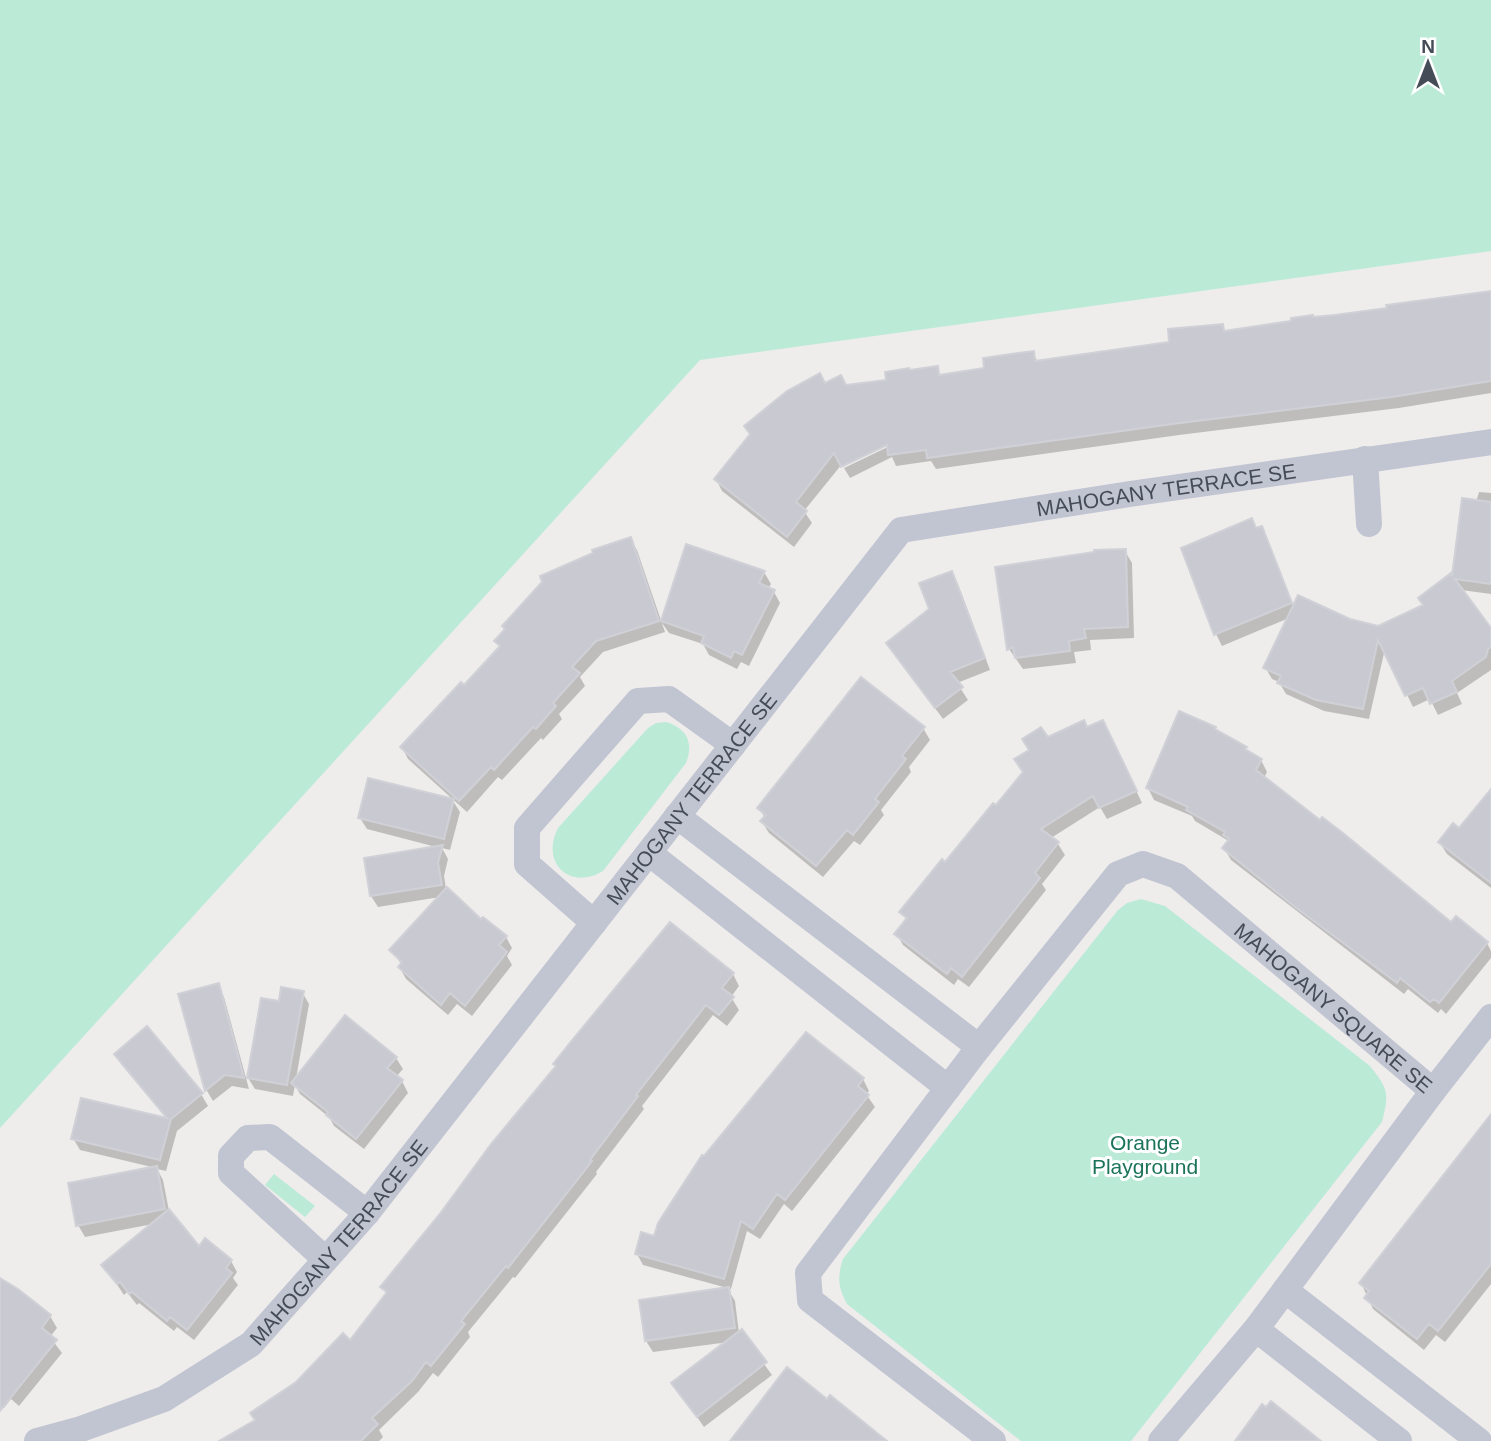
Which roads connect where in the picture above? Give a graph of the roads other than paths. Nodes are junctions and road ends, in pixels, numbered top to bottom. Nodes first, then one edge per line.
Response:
1 (1491, 442) edge
2 (1366, 460) junction
3 (1369, 524) dead end
4 (733, 745) junction
5 (677, 816) junction
6 (649, 853) junction
7 (594, 923) junction
8 (1491, 1017) edge
9 (979, 1047) junction
10 (948, 1088) junction
11 (1433, 1091) junction
12 (367, 1213) junction
13 (325, 1259) junction
14 (1285, 1290) junction
15 (1256, 1329) junction
16 (37, 1441) edge
17 (993, 1441) edge
18 (1161, 1441) edge
19 (1399, 1441) edge
20 (1479, 1441) edge

1 - 2 street, MAHOGANY TERRACE SE
2 - 3 street
2 - 4 street, MAHOGANY TERRACE SE
4 - 5 street, MAHOGANY TERRACE SE
4 - 7 street
5 - 6 street, MAHOGANY TERRACE SE
5 - 9 street
6 - 7 street, MAHOGANY TERRACE SE
6 - 10 street
7 - 12 street, MAHOGANY TERRACE SE
8 - 11 street
9 - 10 street, MAHOGANY SQUARE SE
9 - 11 street, MAHOGANY SQUARE SE
10 - 17 street, MAHOGANY SQUARE SE
11 - 14 street, MAHOGANY SQUARE SE
12 - 13 street, MAHOGANY TERRACE SE
12 - 13 street
13 - 16 street, MAHOGANY TERRACE SE
14 - 15 street, MAHOGANY SQUARE SE
14 - 20 street
15 - 18 street, MAHOGANY SQUARE SE
15 - 19 street

